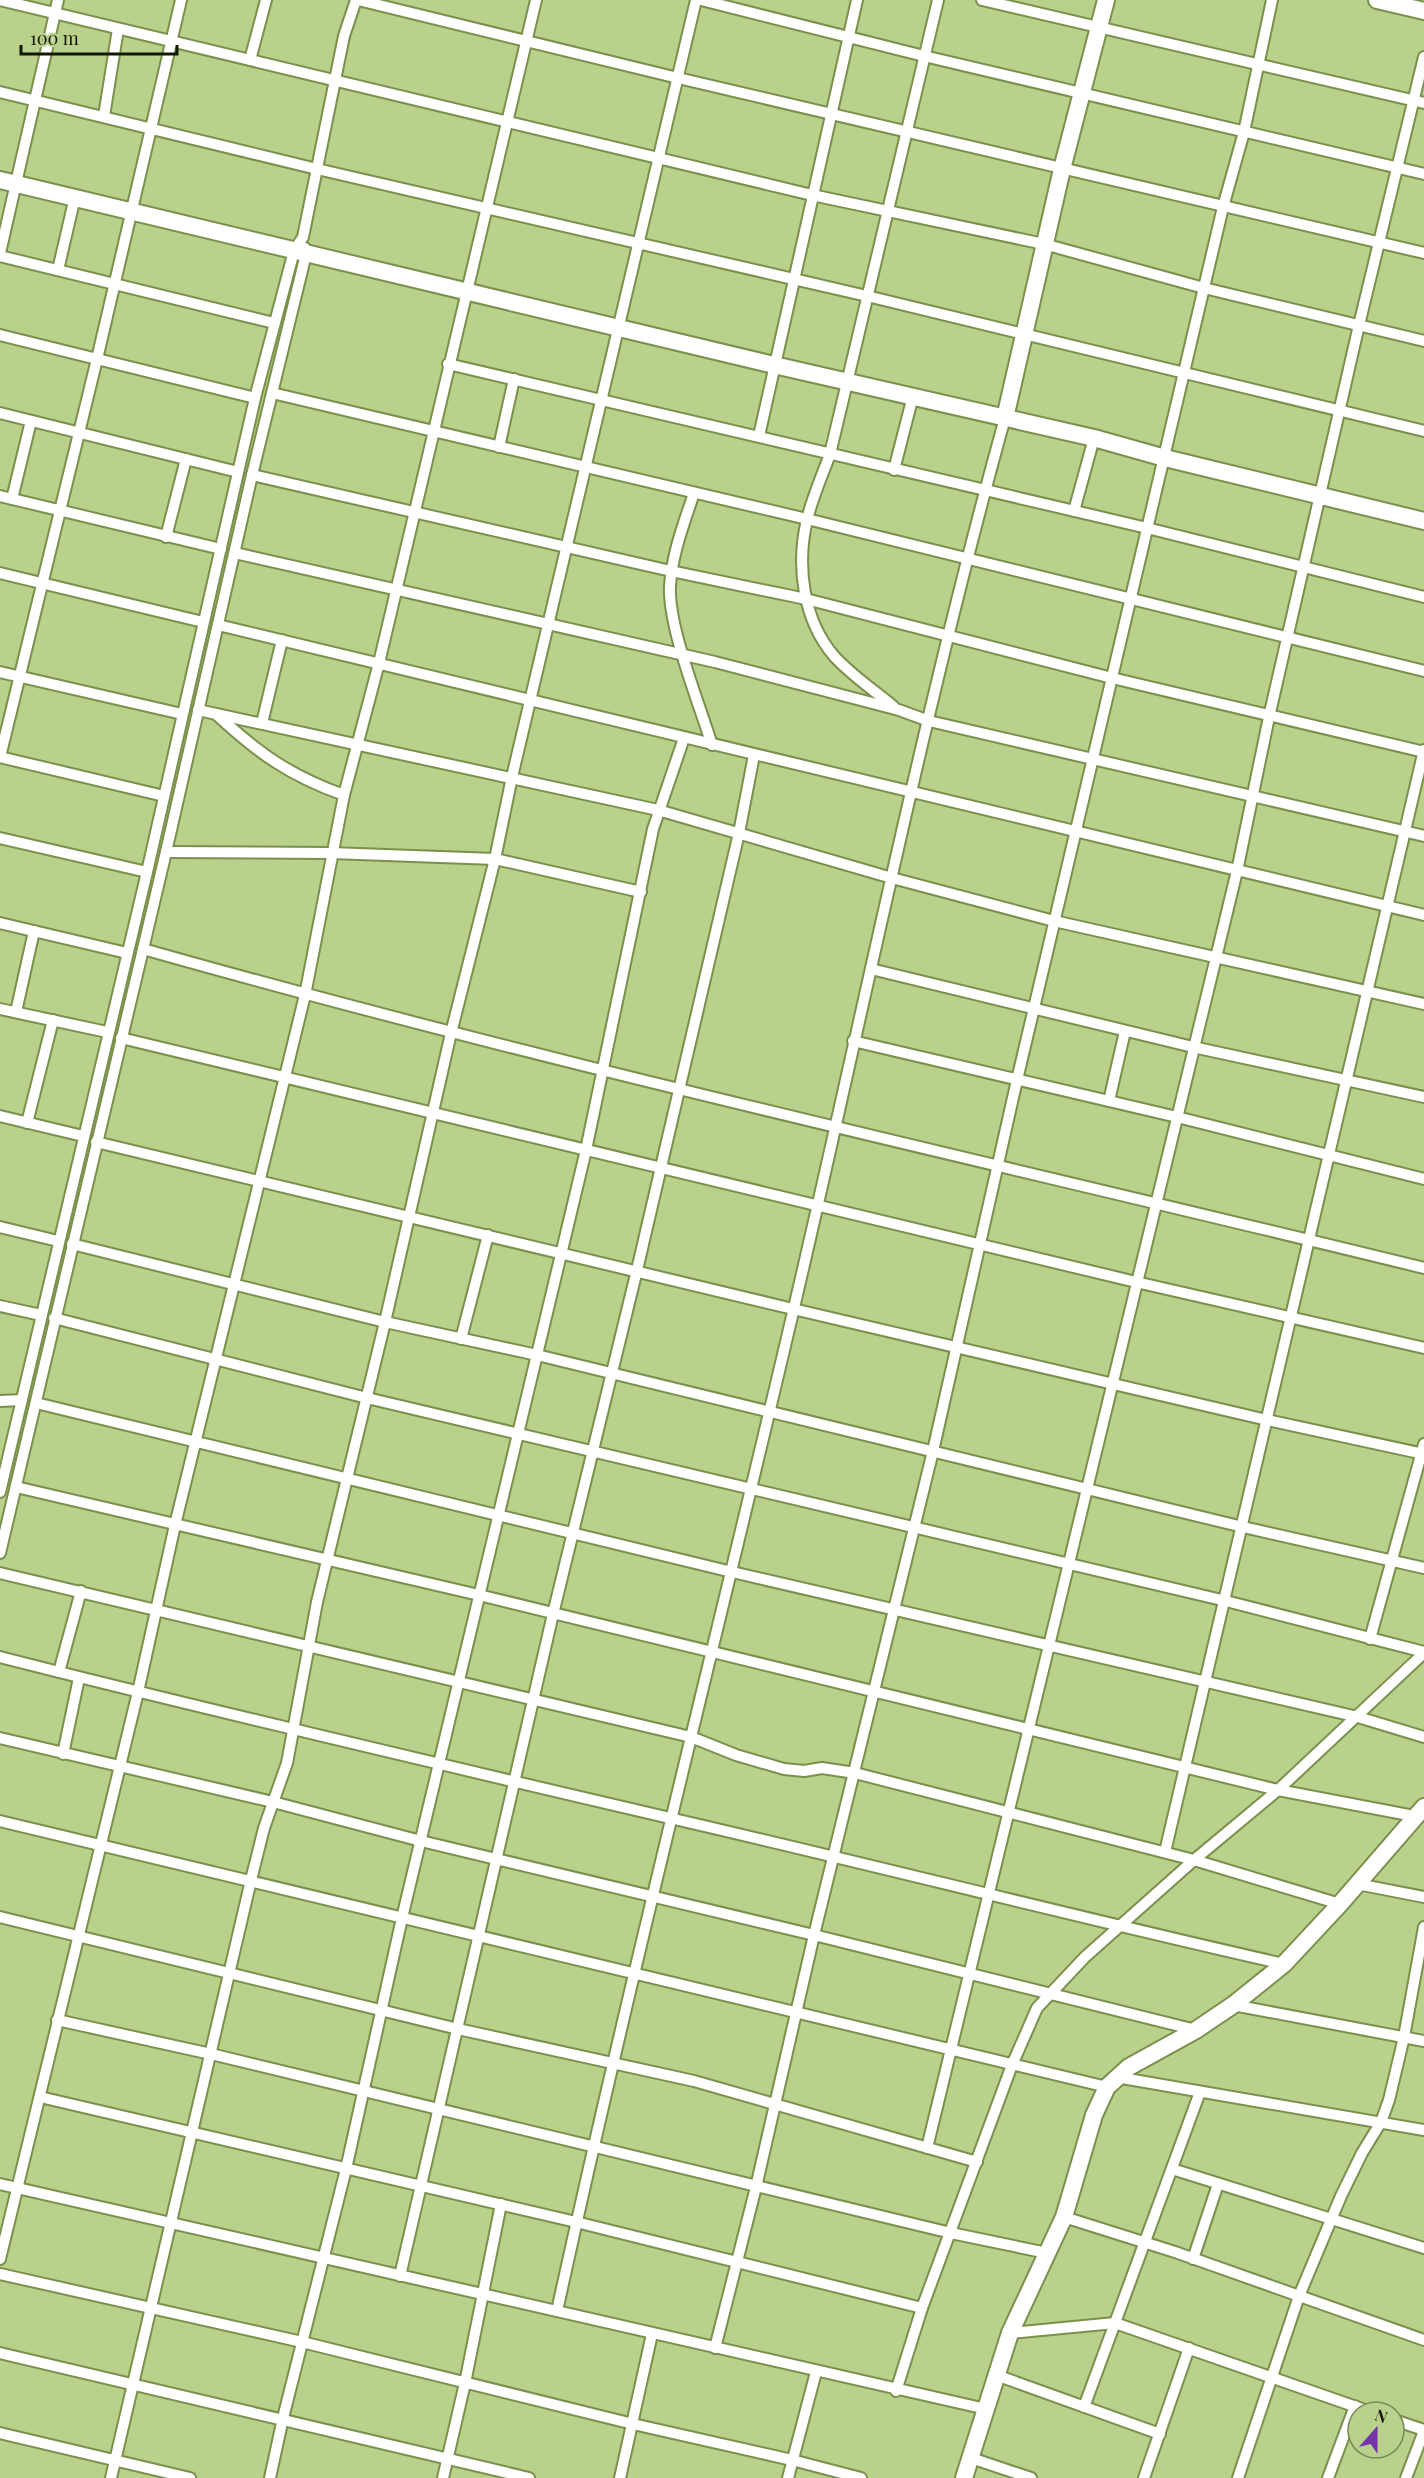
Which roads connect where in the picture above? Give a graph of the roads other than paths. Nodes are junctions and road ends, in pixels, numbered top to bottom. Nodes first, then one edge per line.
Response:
1 (0, 0) edge
2 (58, 0) edge
3 (181, 0) edge
4 (266, 0) edge
5 (357, 0) edge
6 (536, 0) edge
7 (696, 0) edge
8 (701, 0) edge
9 (857, 0) edge
10 (938, 0) edge
11 (982, 0) edge
12 (1106, 0) edge
13 (1272, 0) edge
14 (1377, 0) edge
15 (1424, 11) edge
16 (54, 13) junction
17 (1097, 28) junction
18 (118, 29) junction
19 (849, 37) junction
20 (172, 41) junction
21 (527, 41) junction
22 (924, 56) junction
23 (1424, 57) edge
24 (250, 60) junction
25 (1258, 65) junction
26 (678, 78) junction
27 (335, 80) junction
28 (0, 92) edge
29 (1082, 93) junction
30 (34, 100) junction
31 (1418, 101) edge
32 (832, 113) junction
33 (104, 116) junction
34 (507, 123) junction
35 (151, 127) junction
36 (906, 130) junction
37 (1244, 132) junction
38 (658, 158) junction
39 (1398, 168) junction
40 (317, 169) junction
41 (1062, 169) junction
42 (1424, 174) edge
43 (0, 180) edge
44 (17, 184) junction
45 (812, 195) junction
46 (75, 197) junction
47 (487, 207) junction
48 (1223, 207) junction
49 (132, 210) junction
50 (887, 212) junction
51 (639, 243) junction
52 (1380, 243) junction
53 (1044, 244) junction
54 (301, 247) junction
55 (1424, 253) edge
56 (0, 255) edge
57 (58, 270) junction
58 (793, 280) junction
59 (115, 283) junction
60 (1204, 288) junction
61 (466, 291) junction
62 (867, 296) junction
63 (274, 323) junction
64 (1359, 325) junction
65 (620, 327) junction
66 (0, 335) edge
67 (1023, 336) junction
68 (1424, 340) edge
69 (97, 359) junction
70 (448, 364) junction
71 (774, 365) junction
72 (1184, 373) junction
73 (514, 379) junction
74 (847, 381) junction
75 (272, 393) junction
76 (913, 396) junction
77 (255, 398) junction
78 (602, 399) junction
79 (1339, 412) junction
80 (0, 413) edge
81 (1005, 418) junction
82 (31, 421) junction
83 (433, 431) junction
84 (1424, 431) edge
85 (80, 432) junction
86 (759, 436) junction
87 (1094, 438) junction
88 (499, 447) junction
89 (830, 454) junction
90 (1165, 458) junction
91 (186, 459) junction
92 (585, 467) junction
93 (894, 470) junction
94 (238, 472) junction
95 (252, 475) junction
96 (985, 490) junction
97 (694, 493) junction
98 (1321, 495) junction
99 (0, 496) edge
100 (12, 499) junction
101 (60, 511) junction
102 (415, 511) junction
103 (1074, 511) junction
104 (807, 519) junction
105 (1424, 521) edge
106 (1147, 528) junction
107 (166, 537) junction
108 (567, 547) junction
109 (221, 549) junction
110 (235, 553) junction
111 (968, 559) junction
112 (1305, 567) junction
113 (671, 571) junction
114 (0, 573) edge
115 (43, 583) junction
116 (396, 589) junction
117 (1424, 597) edge
118 (807, 599) junction
119 (1130, 600) junction
120 (203, 622) junction
121 (218, 625) junction
122 (549, 626) junction
123 (949, 637) junction
124 (1287, 639) junction
125 (282, 640) junction
126 (684, 655) junction
127 (379, 663) junction
128 (1424, 671) edge
129 (0, 672) edge
130 (21, 676) junction
131 (1112, 678) junction
132 (530, 700) junction
133 (198, 710) junction
134 (899, 710) junction
135 (182, 714) junction
136 (216, 714) junction
137 (1269, 717) junction
138 (929, 721) junction
139 (262, 723) junction
140 (684, 738) junction
141 (356, 745) junction
142 (712, 745) junction
143 (1424, 751) edge
144 (754, 754) junction
145 (0, 757) edge
146 (1094, 759) junction
147 (512, 777) junction
148 (913, 791) junction
149 (344, 795) junction
150 (164, 796) junction
151 (1251, 796) junction
152 (658, 810) junction
153 (1076, 831) junction
154 (1406, 831) junction
155 (739, 833) junction
156 (1424, 836) edge
157 (0, 838) edge
158 (166, 852) junction
159 (331, 853) junction
160 (495, 859) junction
161 (1237, 871) junction
162 (147, 872) junction
163 (892, 878) junction
164 (641, 892) junction
165 (1389, 906) junction
166 (1424, 915) edge
167 (1054, 921) junction
168 (0, 923) edge
169 (34, 931) junction
170 (143, 949) junction
171 (127, 953) junction
172 (1214, 956) junction
173 (871, 969) junction
174 (1368, 991) junction
175 (305, 995) junction
176 (1424, 1005) edge
177 (0, 1009) edge
178 (1034, 1009) junction
179 (16, 1012) junction
180 (53, 1020) junction
181 (1125, 1031) junction
182 (107, 1032) junction
183 (451, 1033) junction
184 (121, 1038) junction
185 (853, 1041) junction
186 (1193, 1047) junction
187 (604, 1072) junction
188 (284, 1078) junction
189 (1347, 1078) junction
190 (1017, 1080) junction
191 (678, 1090) junction
192 (1424, 1097) edge
193 (1109, 1101) junction
194 (433, 1114) junction
195 (0, 1116) edge
196 (1177, 1117) junction
197 (27, 1123) junction
198 (834, 1128) junction
199 (83, 1136) junction
200 (96, 1142) junction
201 (586, 1150) junction
202 (1330, 1155) junction
203 (997, 1166) junction
204 (660, 1167) junction
205 (1424, 1179) edge
206 (260, 1181) junction
207 (1155, 1203) junction
208 (818, 1205) junction
209 (410, 1217) junction
210 (0, 1227) edge
211 (488, 1235) junction
212 (1310, 1240) junction
213 (58, 1241) junction
214 (72, 1244) junction
215 (981, 1244) junction
216 (561, 1253) junction
217 (1424, 1268) edge
218 (637, 1270) junction
219 (1136, 1282) junction
220 (235, 1285) junction
221 (0, 1306) edge
222 (794, 1309) junction
223 (41, 1315) junction
224 (1292, 1317) junction
225 (54, 1318) junction
226 (385, 1322) junction
227 (462, 1339) junction
228 (957, 1347) junction
229 (1424, 1348) edge
230 (537, 1355) junction
231 (215, 1361) junction
232 (612, 1374) junction
233 (1112, 1383) junction
234 (367, 1398) junction
235 (22, 1400) junction
236 (0, 1401) edge
237 (36, 1402) junction
238 (769, 1411) junction
239 (1267, 1420) junction
240 (519, 1434) junction
241 (195, 1442) junction
242 (1423, 1450) edge
243 (933, 1451) junction
244 (592, 1453) junction
245 (347, 1479) junction
246 (16, 1487) junction
247 (1087, 1488) junction
248 (751, 1489) junction
249 (0, 1492) edge
250 (499, 1514) junction
251 (175, 1525) junction
252 (1243, 1527) junction
253 (913, 1528) junction
254 (573, 1533) junction
255 (0, 1553) edge
256 (327, 1559) junction
257 (1394, 1560) junction
258 (1068, 1564) junction
259 (1424, 1568) edge
260 (732, 1572) junction
261 (0, 1573) edge
262 (81, 1591) junction
263 (479, 1595) junction
264 (1226, 1601) junction
265 (156, 1608) junction
266 (894, 1610) junction
267 (552, 1614) junction
268 (1370, 1639) junction
269 (308, 1645) junction
270 (1049, 1645) junction
271 (711, 1651) junction
272 (1424, 1653) edge
273 (0, 1657) edge
274 (59, 1672) junction
275 (79, 1678) junction
276 (460, 1681) junction
277 (1206, 1682) junction
278 (874, 1690) junction
279 (138, 1692) junction
280 (534, 1700) junction
281 (1358, 1717) junction
282 (1030, 1728) junction
283 (293, 1730) junction
284 (692, 1737) junction
285 (1424, 1737) edge
286 (0, 1738) edge
287 (63, 1754) junction
288 (440, 1765) junction
289 (120, 1767) junction
290 (1186, 1767) junction
291 (855, 1773) junction
292 (514, 1783) junction
293 (1278, 1790) junction
294 (273, 1802) junction
295 (1419, 1811) edge
296 (1010, 1814) junction
297 (673, 1818) junction
298 (0, 1821) edge
299 (421, 1840) junction
300 (102, 1844) junction
301 (1165, 1852) junction
302 (833, 1857) junction
303 (495, 1858) junction
304 (1194, 1860) junction
305 (251, 1880) junction
306 (1357, 1884) junction
307 (990, 1894) junction
308 (653, 1897) junction
309 (1424, 1897) edge
310 (1340, 1904) junction
311 (0, 1917) edge
312 (402, 1918) junction
313 (1424, 1926) edge
314 (1119, 1927) junction
315 (814, 1935) junction
316 (78, 1936) junction
317 (478, 1936) junction
318 (1284, 1964) junction
319 (230, 1974) junction
320 (634, 1974) junction
321 (971, 1975) junction
322 (1050, 1994) junction
323 (1233, 2005) junction
324 (381, 2010) junction
325 (798, 2011) junction
326 (57, 2020) junction
327 (458, 2029) junction
328 (1196, 2030) junction
329 (1404, 2037) junction
330 (1424, 2041) edge
331 (953, 2048) junction
332 (212, 2054) junction
333 (613, 2065) junction
334 (1012, 2065) junction
335 (1111, 2082) junction
336 (363, 2091) junction
337 (1200, 2092) junction
338 (40, 2097) junction
339 (775, 2104) junction
340 (438, 2110) junction
341 (1381, 2122) junction
342 (1424, 2130) edge
343 (192, 2132) junction
344 (594, 2147) junction
345 (927, 2148) junction
346 (977, 2162) junction
347 (346, 2169) junction
348 (1172, 2169) junction
349 (0, 2184) edge
350 (1218, 2184) junction
351 (420, 2186) junction
352 (756, 2187) junction
353 (18, 2188) junction
354 (501, 2205) junction
355 (1064, 2217) junction
356 (1331, 2220) junction
357 (576, 2222) junction
358 (171, 2224) junction
359 (951, 2233) junction
360 (1144, 2242) junction
361 (1424, 2248) edge
362 (1047, 2253) junction
363 (0, 2259) edge
364 (324, 2259) junction
365 (1192, 2259) junction
366 (736, 2263) junction
367 (0, 2274) edge
368 (400, 2276) junction
369 (482, 2294) junction
370 (1299, 2296) junction
371 (922, 2308) junction
372 (150, 2309) junction
373 (557, 2311) junction
374 (1115, 2323) junction
375 (1010, 2333) junction
376 (652, 2334) junction
377 (1424, 2340) edge
378 (302, 2342) junction
379 (715, 2348) junction
380 (1189, 2348) junction
381 (0, 2353) edge
382 (816, 2372) junction
383 (996, 2375) junction
384 (1272, 2377) junction
385 (465, 2383) junction
386 (133, 2385) junction
387 (896, 2391) junction
388 (1346, 2403) edge
389 (1084, 2407) junction
390 (986, 2409) junction
391 (283, 2418) junction
392 (633, 2424) junction
393 (1406, 2424) edge
394 (1346, 2430) edge
395 (1424, 2431) edge
396 (0, 2433) edge
397 (1160, 2434) junction
398 (448, 2458) junction
399 (971, 2458) junction
400 (792, 2460) junction
401 (115, 2462) junction
402 (111, 2478) edge
403 (190, 2478) edge
404 (270, 2478) edge
405 (442, 2478) edge
406 (529, 2478) edge
407 (620, 2478) edge
408 (788, 2478) edge
409 (861, 2478) edge
410 (964, 2478) edge
411 (1031, 2478) edge
412 (1144, 2478) edge
413 (1238, 2478) edge
414 (1328, 2478) edge
415 (1406, 2478) edge

1 - 16 street
2 - 16 street
3 - 20 street
4 - 24 street
5 - 21 street
5 - 27 street
6 - 21 street
7 - 26 street
8 - 19 street
9 - 19 street
10 - 22 street
11 - 17 street
12 - 17 street
13 - 25 street
14 - 15 street
16 - 18 street
16 - 30 street
17 - 25 street
17 - 29 street
18 - 20 street
18 - 33 street
19 - 22 street
19 - 32 street
20 - 24 street
20 - 35 street
21 - 26 street
21 - 34 street
22 - 29 street
22 - 36 street
23 - 31 street
24 - 27 street
25 - 31 street
25 - 37 street
26 - 32 street
26 - 38 street
27 - 34 street
27 - 40 street
28 - 30 street
29 - 37 street
29 - 41 street
30 - 33 street
30 - 44 street
31 - 39 street
32 - 36 street
32 - 45 street
33 - 35 street
34 - 38 street
34 - 47 street
35 - 40 street
35 - 49 street
36 - 41 street
36 - 50 street
37 - 39 street
37 - 48 street
38 - 45 street
38 - 51 street
39 - 42 street
39 - 52 street
40 - 47 street
40 - 54 street
41 - 48 street
41 - 53 street
43 - 44 street
44 - 46 street
44 - 56 street
45 - 50 street
45 - 58 street
46 - 49 street
46 - 57 street
47 - 51 street
47 - 61 street
48 - 52 street
48 - 60 street
49 - 54 street
49 - 59 street
50 - 53 street
50 - 62 street
51 - 58 street
51 - 65 street
52 - 55 street
52 - 64 street
53 - 60 street
53 - 67 street
54 - 61 street
54 - 63 street
54 - 75 street
56 - 57 street
57 - 59 street
58 - 62 street
58 - 71 street
59 - 63 street
59 - 69 street
60 - 64 street
60 - 72 street
61 - 65 street
61 - 70 street
62 - 67 street
62 - 74 street
63 - 77 street
64 - 68 street
64 - 79 street
65 - 71 street
65 - 78 street
66 - 69 street
67 - 72 street
67 - 81 street
69 - 77 street
69 - 85 street
70 - 73 street
70 - 83 street
71 - 74 street
71 - 86 street
72 - 79 street
72 - 90 street
73 - 78 street
73 - 88 street
74 - 76 street
74 - 89 street
75 - 83 street
75 - 95 street
76 - 81 street
76 - 93 street
77 - 94 street
78 - 86 street
78 - 92 street
79 - 84 street
79 - 98 street
80 - 82 street
81 - 87 street
81 - 96 street
82 - 85 street
82 - 100 street
83 - 88 street
83 - 102 street
85 - 91 street
85 - 101 street
86 - 89 street
87 - 90 street
87 - 103 street
88 - 92 street
89 - 93 street
89 - 104 street
90 - 98 street
90 - 106 street
91 - 94 street
91 - 107 street
92 - 97 street
92 - 108 street
93 - 96 street
94 - 109 street
95 - 102 street
95 - 110 street
96 - 103 street
96 - 111 street
97 - 104 street
97 - 113 street
98 - 105 street
98 - 112 street
99 - 100 street
100 - 101 street
101 - 107 street
101 - 115 street
102 - 108 street
102 - 116 street
103 - 106 street
104 - 111 street
104 - 118 street
106 - 112 street
106 - 119 street
107 - 109 street
108 - 113 street
108 - 122 street
109 - 120 street
110 - 116 street
110 - 121 street
111 - 119 street
111 - 123 street
112 - 117 street
112 - 124 street
113 - 118 street
113 - 126 street
114 - 115 street
115 - 120 street
115 - 130 street
116 - 122 street
116 - 127 street
118 - 123 street
118 - 134 street
119 - 124 street
119 - 131 street
120 - 135 street
121 - 125 street
121 - 133 street
122 - 126 street
122 - 132 street
123 - 131 street
123 - 138 street
124 - 128 street
124 - 137 street
125 - 127 street
125 - 139 street
126 - 134 street
126 - 142 street
127 - 132 street
127 - 141 street
129 - 130 street
130 - 135 street
130 - 145 street
131 - 137 street
131 - 146 street
132 - 140 street
132 - 147 street
133 - 136 street
133 - 158 street
134 - 138 street
135 - 150 street
136 - 139 street
136 - 149 street
137 - 143 street
137 - 151 street
138 - 146 street
138 - 148 street
139 - 141 street
140 - 142 street
140 - 152 street
141 - 147 street
141 - 149 street
142 - 144 street
143 - 154 street
144 - 148 street
144 - 155 street
145 - 150 street
146 - 151 street
146 - 153 street
147 - 152 street
147 - 160 street
148 - 153 street
148 - 163 street
149 - 159 street
150 - 162 street
151 - 154 street
151 - 161 street
152 - 155 street
152 - 164 street
153 - 161 street
153 - 167 street
154 - 156 street
154 - 165 street
155 - 163 street
155 - 191 street
157 - 162 street
158 - 159 street
158 - 170 street
159 - 160 street
159 - 175 street
160 - 164 street
160 - 183 street
161 - 165 street
161 - 172 street
162 - 171 street
163 - 167 street
163 - 173 street
164 - 187 street
165 - 166 street
165 - 174 street
167 - 172 street
167 - 178 street
168 - 169 street
169 - 171 street
169 - 179 street
170 - 175 street
170 - 184 street
171 - 182 street
172 - 174 street
172 - 186 street
173 - 178 street
173 - 185 street
174 - 176 street
174 - 189 street
175 - 183 street
175 - 188 street
177 - 179 street
178 - 181 street
178 - 190 street
179 - 180 street
180 - 182 street
180 - 197 street
181 - 186 street
181 - 193 street
182 - 199 street
183 - 187 street
183 - 194 street
184 - 188 street
184 - 200 street
185 - 190 street
185 - 198 street
186 - 189 street
186 - 196 street
187 - 191 street
187 - 201 street
188 - 194 street
188 - 206 street
189 - 192 street
189 - 202 street
190 - 193 street
190 - 203 street
191 - 198 street
191 - 204 street
193 - 196 street
194 - 201 street
194 - 209 street
195 - 197 street
196 - 202 street
196 - 207 street
197 - 199 street
198 - 203 street
198 - 208 street
199 - 213 street
200 - 206 street
200 - 214 street
201 - 204 street
201 - 216 street
202 - 205 street
202 - 212 street
203 - 207 street
203 - 215 street
204 - 208 street
204 - 218 street
206 - 209 street
206 - 220 street
207 - 212 street
207 - 219 street
208 - 215 street
208 - 222 street
209 - 211 street
209 - 226 street
210 - 213 street
211 - 216 street
211 - 227 street
212 - 217 street
212 - 224 street
213 - 223 street
214 - 220 street
214 - 225 street
215 - 219 street
215 - 228 street
216 - 218 street
216 - 230 street
218 - 222 street
218 - 232 street
219 - 224 street
219 - 233 street
220 - 226 street
220 - 231 street
221 - 223 street
222 - 228 street
222 - 238 street
223 - 235 street
224 - 229 street
224 - 239 street
225 - 231 street
225 - 237 street
226 - 227 street
226 - 234 street
227 - 230 street
228 - 233 street
228 - 243 street
230 - 232 street
230 - 240 street
231 - 234 street
231 - 241 street
232 - 238 street
232 - 244 street
233 - 239 street
233 - 247 street
234 - 240 street
234 - 245 street
235 - 236 street
235 - 249 street
237 - 241 street
237 - 246 street
238 - 243 street
238 - 248 street
239 - 242 street
239 - 252 street
240 - 244 street
240 - 250 street
241 - 245 street
241 - 251 street
242 - 257 street
243 - 247 street
243 - 253 street
244 - 248 street
244 - 254 street
245 - 250 street
245 - 256 street
246 - 251 street
246 - 255 street
247 - 252 street
247 - 258 street
248 - 253 street
248 - 260 street
250 - 254 street
250 - 263 street
251 - 256 street
251 - 265 street
252 - 257 street
252 - 264 street
253 - 258 street
253 - 266 street
254 - 260 street
254 - 267 street
256 - 263 street
256 - 269 street
257 - 259 street
257 - 268 street
258 - 264 street
258 - 270 street
260 - 266 street
260 - 271 street
261 - 262 street
262 - 265 street
262 - 274 street
263 - 267 street
263 - 276 street
264 - 268 street
264 - 277 street
265 - 269 street
265 - 279 street
266 - 270 street
266 - 278 street
267 - 271 street
267 - 280 street
268 - 272 street
269 - 276 street
269 - 283 street
270 - 277 street
270 - 282 street
271 - 278 street
271 - 284 street
272 - 281 street
273 - 274 street
274 - 275 street
275 - 279 street
275 - 287 street
276 - 280 street
276 - 288 street
277 - 281 street
277 - 290 street
278 - 282 street
278 - 291 street
279 - 283 street
279 - 289 street
280 - 284 street
280 - 292 street
281 - 285 street
281 - 293 street
282 - 290 street
282 - 296 street
283 - 288 street
283 - 294 street
284 - 291 street
284 - 297 street
286 - 287 street
287 - 289 street
288 - 292 street
288 - 299 street
289 - 294 street
289 - 300 street
290 - 293 street
290 - 301 street
291 - 296 street
291 - 302 street
292 - 297 street
292 - 303 street
293 - 295 street
293 - 304 street
294 - 299 street
294 - 305 street
295 - 306 street
296 - 301 street
296 - 307 street
297 - 302 street
297 - 308 street
298 - 300 street
299 - 303 street
299 - 312 street
300 - 305 street
300 - 316 street
301 - 304 street
302 - 307 street
302 - 315 street
303 - 308 street
303 - 317 street
304 - 310 street
304 - 314 street
305 - 312 street
305 - 319 street
306 - 309 street
306 - 310 street
307 - 314 street
307 - 321 street
308 - 315 street
308 - 320 street
310 - 318 street
311 - 316 street
312 - 317 street
312 - 324 street
313 - 329 street
314 - 318 street
314 - 322 street
315 - 321 street
315 - 325 street
316 - 319 street
316 - 326 street
317 - 320 street
317 - 327 street
318 - 323 street
319 - 324 street
319 - 332 street
320 - 325 street
320 - 333 street
321 - 322 street
321 - 331 street
322 - 328 street
322 - 334 street
323 - 328 street
323 - 329 street
324 - 327 street
324 - 336 street
325 - 331 street
325 - 339 street
326 - 332 street
326 - 338 street
327 - 333 street
327 - 340 street
328 - 335 street
329 - 330 street
329 - 341 street
331 - 334 street
331 - 345 street
332 - 336 street
332 - 343 street
333 - 339 street
333 - 344 street
334 - 335 street
334 - 346 street
335 - 337 street
335 - 355 street
336 - 340 street
336 - 347 street
337 - 341 street
337 - 348 street
338 - 343 street
338 - 353 street
339 - 345 street
339 - 352 street
340 - 344 street
340 - 351 street
341 - 342 street
341 - 356 street
343 - 347 street
343 - 358 street
344 - 352 street
344 - 357 street
345 - 346 street
346 - 359 street
347 - 351 street
347 - 364 street
348 - 350 street
348 - 360 street
349 - 353 street
350 - 356 street
350 - 365 street
351 - 354 street
351 - 368 street
352 - 359 street
352 - 366 street
353 - 358 street
353 - 363 street
354 - 357 street
354 - 369 street
355 - 360 street
355 - 362 street
356 - 361 street
356 - 370 street
357 - 366 street
357 - 373 street
358 - 364 street
358 - 372 street
359 - 362 street
359 - 371 street
360 - 365 street
360 - 374 street
362 - 375 street
364 - 368 street
364 - 378 street
365 - 370 street
366 - 371 street
366 - 379 street
367 - 372 street
368 - 369 street
369 - 373 street
369 - 385 street
370 - 377 street
370 - 384 street
371 - 387 street
372 - 378 street
372 - 386 street
373 - 376 street
374 - 375 street
374 - 380 street
374 - 389 street
375 - 383 street
376 - 379 street
376 - 392 street
378 - 385 street
378 - 391 street
379 - 382 street
380 - 384 street
380 - 397 street
381 - 386 street
382 - 387 street
382 - 400 street
383 - 389 street
383 - 390 street
384 - 388 street
384 - 413 street
385 - 392 street
385 - 398 street
386 - 391 street
386 - 401 street
387 - 390 street
389 - 397 street
390 - 399 street
391 - 398 street
391 - 404 street
392 - 400 street
392 - 407 street
393 - 395 street
394 - 414 street
395 - 415 street
396 - 401 street
397 - 412 street
398 - 405 street
398 - 406 street
399 - 410 street
399 - 411 street
400 - 408 street
400 - 409 street
401 - 402 street
401 - 403 street

